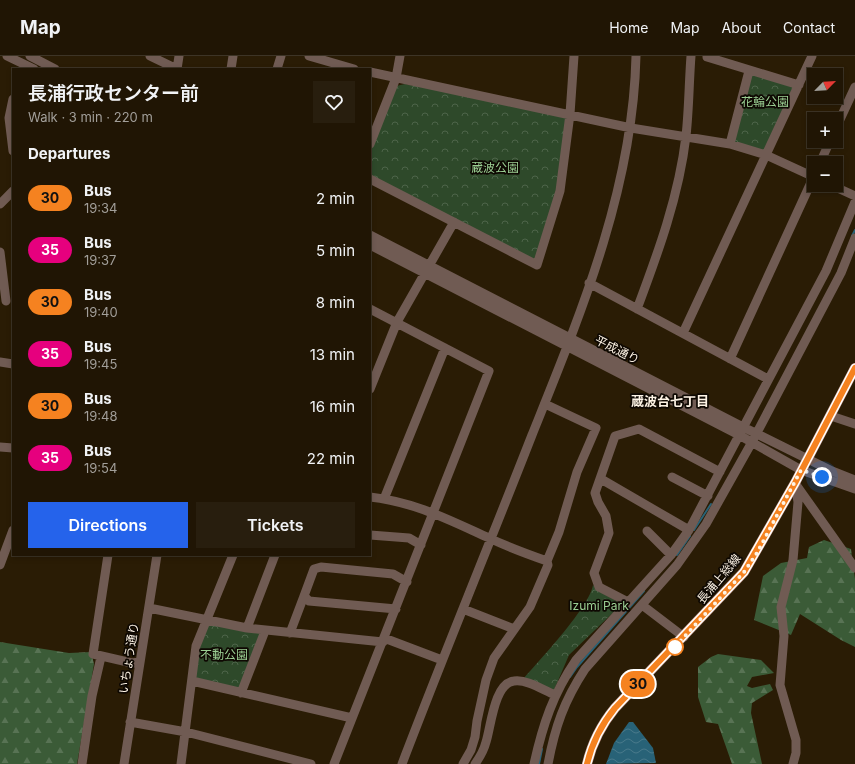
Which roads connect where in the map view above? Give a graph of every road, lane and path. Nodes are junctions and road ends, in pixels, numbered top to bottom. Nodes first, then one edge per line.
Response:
1 (6, 56) edge
2 (30, 56) edge
3 (150, 56) edge
4 (179, 56) edge
5 (234, 56) edge
6 (281, 56) edge
7 (309, 56) edge
8 (344, 56) edge
9 (400, 56) edge
10 (574, 56) edge
11 (636, 56) edge
12 (690, 56) edge
13 (707, 56) edge
14 (812, 56) edge
15 (20, 61) edge
16 (341, 67) edge
17 (32, 68) edge
18 (53, 68) edge
19 (175, 68) edge
20 (177, 68) edge
21 (231, 68) edge
22 (277, 68) edge
23 (749, 71) junction
24 (371, 72) edge
25 (396, 78) junction
26 (799, 85) junction
27 (855, 87) edge
28 (12, 109) edge
29 (843, 113) edge
30 (0, 114) edge
31 (570, 114) junction
32 (11, 119) edge
33 (631, 128) junction
34 (12, 134) edge
35 (686, 136) junction
36 (371, 141) edge
37 (730, 144) junction
38 (766, 155) junction
39 (807, 174) edge
40 (371, 180) edge
41 (843, 190) edge
42 (12, 192) edge
43 (807, 192) edge
44 (855, 196) edge
45 (855, 202) edge
46 (0, 204) edge
47 (454, 222) junction
48 (371, 237) edge
49 (855, 238) edge
50 (371, 245) edge
51 (0, 252) edge
52 (428, 270) junction
53 (589, 283) junction
54 (6, 301) edge
55 (371, 309) edge
56 (637, 309) junction
57 (397, 322) junction
58 (683, 333) junction
59 (569, 344) junction
60 (445, 348) junction
61 (730, 359) junction
62 (0, 362) edge
63 (12, 364) edge
64 (855, 368) edge
65 (768, 379) junction
66 (371, 387) edge
67 (545, 404) junction
68 (831, 416) junction
69 (855, 424) edge
70 (741, 431) junction
71 (754, 438) junction
72 (0, 447) edge
73 (12, 448) edge
74 (807, 458) junction
75 (801, 470) junction
76 (720, 472) junction
77 (672, 477) dead end
78 (600, 479) junction
79 (855, 480) edge
80 (795, 483) junction
81 (855, 489) edge
82 (708, 496) junction
83 (371, 497) edge
84 (384, 499) junction
85 (434, 513) junction
86 (689, 530) junction
87 (647, 531) dead end
88 (12, 533) edge
89 (371, 535) edge
90 (491, 539) junction
91 (421, 545) junction
92 (670, 555) junction
93 (108, 556) edge
94 (157, 556) edge
95 (233, 556) edge
96 (275, 556) edge
97 (547, 561) junction
98 (0, 565) edge
99 (855, 568) edge
100 (406, 582) junction
101 (637, 591) junction
102 (304, 596) junction
103 (628, 602) junction
104 (645, 603) junction
105 (149, 608) junction
106 (396, 609) junction
107 (463, 609) junction
108 (208, 619) junction
109 (247, 628) junction
110 (514, 629) junction
111 (265, 631) junction
112 (290, 633) junction
113 (684, 637) junction
114 (383, 640) junction
115 (101, 657) junction
116 (442, 660) junction
117 (139, 662) junction
118 (192, 681) junction
119 (241, 693) junction
120 (555, 695) junction
121 (352, 718) junction
122 (130, 722) junction
123 (186, 732) junction
124 (82, 764) edge
125 (124, 764) edge
126 (181, 764) edge
127 (311, 764) edge
128 (334, 764) edge
129 (402, 764) edge
130 (463, 764) edge
131 (475, 764) edge
132 (534, 764) edge
133 (548, 764) edge
134 (587, 764) edge
135 (792, 764) edge

1 - 15 street
2 - 18 street
3 - 19 street
4 - 20 street
5 - 21 street
6 - 22 street
7 - 16 street
8 - 16 street
9 - 25 street
10 - 31 street
11 - 33 street
12 - 35 street
13 - 23 street
14 - 26 street
15 - 17 street
23 - 26 street
23 - 37 street
24 - 25 street
25 - 31 street
25 - 36 street
26 - 38 street
27 - 29 street
28 - 32 street
30 - 32 street
31 - 33 street
31 - 47 street
32 - 34 street
33 - 35 street
33 - 53 street
35 - 37 street
35 - 56 street
37 - 38 street
38 - 39 street
38 - 58 street
40 - 47 street
41 - 44 street
42 - 46 street
43 - 61 street
45 - 65 street
47 - 52 street
48 - 52 street, 平成通り
49 - 71 street
50 - 52 street, 平成通り
51 - 54 street
52 - 57 street
52 - 59 street, 平成通り
53 - 56 street
53 - 59 street
55 - 57 street
56 - 58 street
57 - 60 street
57 - 66 street
58 - 61 street
59 - 67 street
59 - 70 street, 平成通り
60 - 84 street
60 - 85 street
61 - 65 street
62 - 63 street
64 - 68 main road, 長浦上総線
65 - 70 street
67 - 90 street
67 - 97 street
68 - 69 street
68 - 74 main road, 長浦上総線
70 - 71 street, 平成通り
70 - 76 street
71 - 74 street, 平成通り
71 - 75 street, 平成通り
71 - 104 street
72 - 73 street
74 - 75 main road, 長浦上総線
74 - 79 street, 平成通り
75 - 80 main road, 長浦上総線
75 - 81 street, 平成通り
76 - 78 street
76 - 82 street
77 - 82 street
78 - 86 street
78 - 103 street
80 - 99 street
80 - 113 main road, 長浦上総線
80 - 135 street
82 - 86 street
83 - 84 street
84 - 85 street
85 - 90 street
85 - 91 street
86 - 92 street
87 - 92 street
88 - 98 street
89 - 91 street
90 - 97 street
90 - 107 street
91 - 100 street
92 - 101 street
93 - 115 street
94 - 105 street, いちょう通り
95 - 108 street
96 - 109 street
97 - 110 street
100 - 102 street
100 - 106 street
101 - 103 street
101 - 104 street
102 - 106 street
102 - 112 street
103 - 120 street
104 - 113 street
104 - 133 street
105 - 108 street
105 - 117 street, いちょう通り
106 - 114 street
107 - 110 street
107 - 116 street
108 - 109 street
108 - 118 street
109 - 111 street
110 - 130 street
111 - 112 street
111 - 119 street
112 - 114 street
113 - 134 main road, 長浦上総線
114 - 116 street
114 - 121 street
115 - 117 street
115 - 124 street
116 - 129 street
117 - 122 street, いちょう通り
118 - 119 street
118 - 123 street
119 - 121 street
120 - 131 street
120 - 132 street
121 - 128 street
122 - 123 street
122 - 125 street, いちょう通り
123 - 126 street
123 - 127 street

